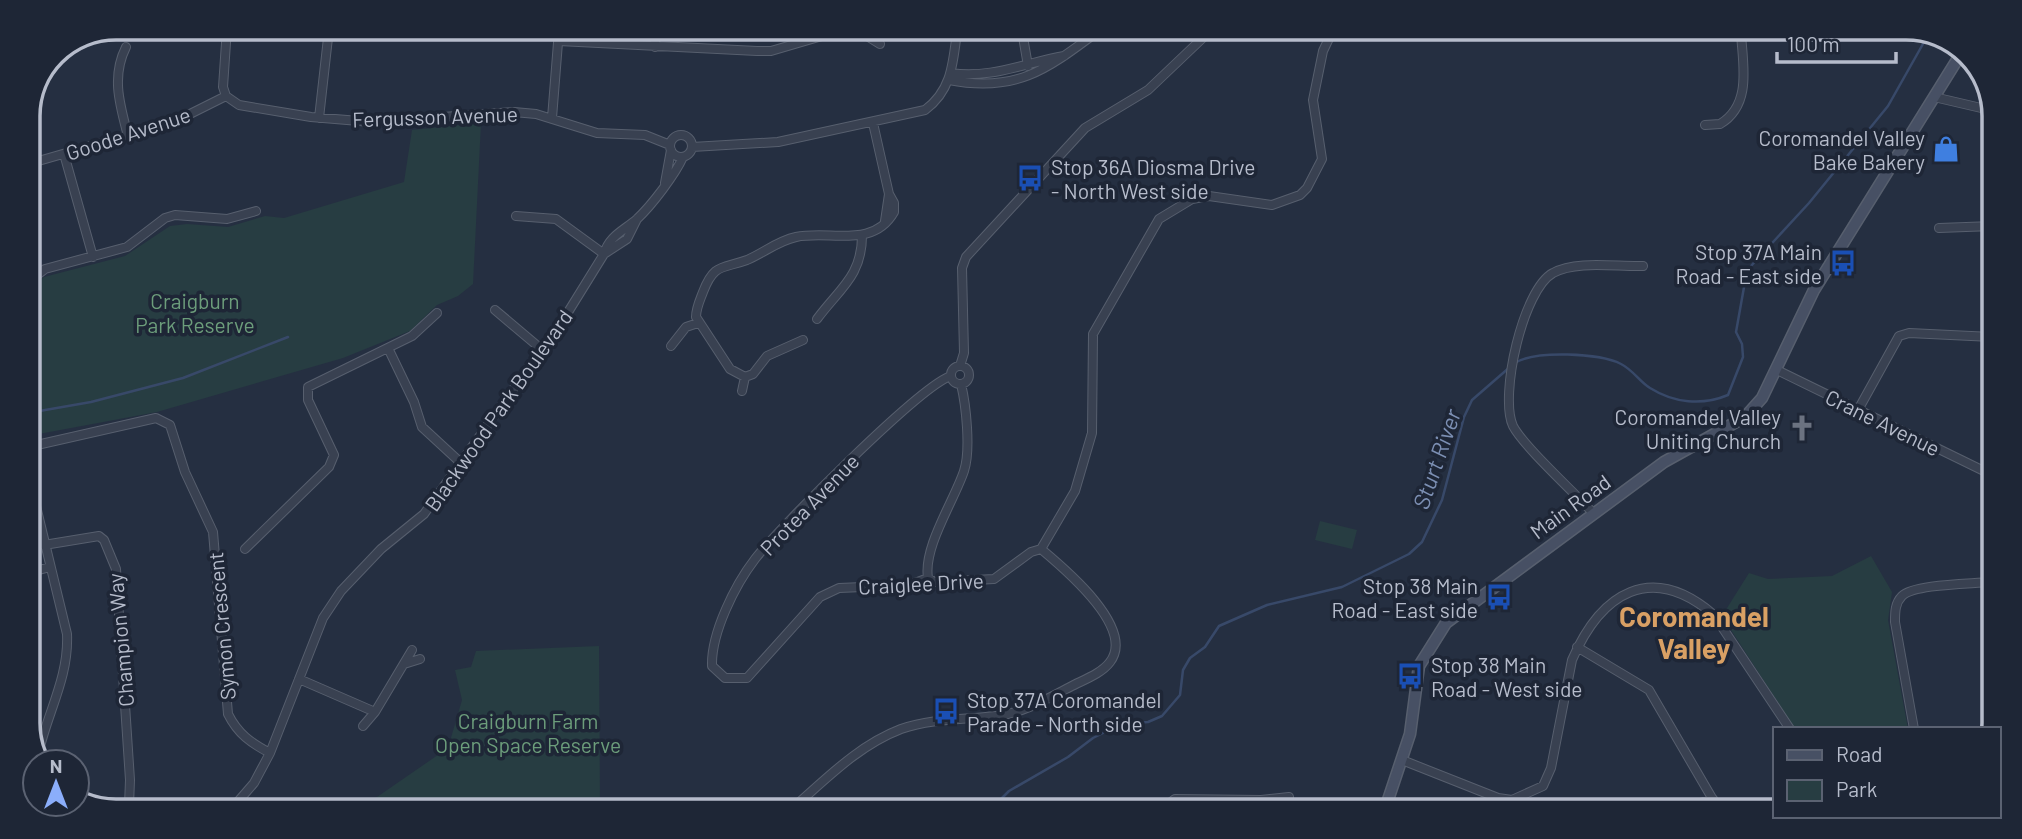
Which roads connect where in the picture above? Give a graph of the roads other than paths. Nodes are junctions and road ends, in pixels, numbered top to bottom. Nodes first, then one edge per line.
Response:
1 (226, 40) edge
2 (328, 40) edge
3 (655, 40) edge
4 (808, 40) edge
5 (874, 40) edge
6 (956, 40) edge
7 (1023, 40) edge
8 (1086, 40) edge
9 (1201, 40) edge
10 (1328, 40) edge
11 (1741, 40) edge
12 (559, 41) joint
13 (880, 44) dead end
14 (126, 47) dead end
15 (654, 47) junction
16 (1066, 55) junction
17 (1957, 60) edge
18 (1027, 63) junction
19 (1030, 74) junction
20 (950, 76) junction
21 (226, 96) junction
22 (1934, 97) junction
23 (1981, 108) edge
24 (320, 118) junction
25 (552, 118) junction
26 (873, 123) junction
27 (1706, 125) dead end
28 (128, 136) junction
29 (670, 147) junction
30 (692, 147) junction
31 (64, 154) junction
32 (683, 158) junction
33 (40, 161) edge
34 (665, 183) junction
35 (256, 211) dead end
36 (516, 216) dead end
37 (1982, 226) edge
38 (1939, 228) dead end
39 (862, 236) junction
40 (604, 254) junction
41 (93, 257) junction
42 (1643, 266) dead end
43 (40, 273) edge
44 (495, 310) dead end
45 (437, 313) dead end
46 (817, 319) dead end
47 (698, 323) junction
48 (1982, 337) edge
49 (803, 340) dead end
50 (671, 346) dead end
51 (388, 348) junction
52 (540, 348) junction
53 (960, 366) junction
54 (1777, 370) junction
55 (951, 376) junction
56 (745, 377) junction
57 (961, 384) junction
58 (742, 391) dead end
59 (1858, 410) junction
60 (40, 444) edge
61 (461, 463) junction
62 (1982, 470) edge
63 (1593, 513) junction
64 (40, 527) edge
65 (246, 534) dead end
66 (254, 541) junction
67 (44, 545) junction
68 (1041, 549) junction
69 (245, 550) dead end
70 (50, 567) junction
71 (40, 570) edge
72 (928, 578) junction
73 (1982, 583) edge
74 (1577, 647) junction
75 (412, 650) dead end
76 (420, 659) dead end
77 (404, 664) junction
78 (747, 678) joint
79 (299, 679) junction
80 (375, 712) junction
81 (363, 726) dead end
82 (1789, 727) edge
83 (1914, 727) edge
84 (43, 741) edge
85 (270, 753) junction
86 (1402, 760) junction
87 (1289, 797) dead end
88 (129, 799) edge
89 (240, 799) edge
90 (803, 799) edge
91 (1270, 799) edge
92 (1388, 799) edge
93 (1505, 799) edge
94 (1514, 799) edge
95 (1713, 799) edge

1 - 21 street
2 - 24 street
3 - 15 street
4 - 15 street
5 - 13 street
6 - 20 street
7 - 18 street
8 - 16 street
9 - 53 street
10 - 68 street
11 - 27 street
12 - 15 street
12 - 25 street
14 - 28 street
16 - 18 street
16 - 19 street
17 - 22 main road, Main Road
18 - 19 street
18 - 20 street
19 - 20 street
20 - 26 street
21 - 24 street, Fergusson Avenue
21 - 28 street, Goode Avenue
22 - 23 street
22 - 54 main road, Main Road
24 - 25 street, Fergusson Avenue
25 - 29 street, Fergusson Avenue
26 - 30 street
26 - 39 street
28 - 31 street, Goode Avenue
29 - 30 street
29 - 32 street
29 - 34 street, Blackwood Park Boulevard
30 - 32 street
31 - 33 street, Goode Avenue
31 - 41 street
32 - 34 street, Blackwood Park Boulevard
34 - 40 street, Blackwood Park Boulevard
35 - 41 street
36 - 40 street
37 - 38 street
39 - 46 street
39 - 47 street
40 - 52 street, Blackwood Park Boulevard
41 - 43 street
42 - 63 street
44 - 52 street
45 - 51 street
47 - 50 street
47 - 56 street
48 - 59 street
49 - 56 street
51 - 61 street
51 - 66 street
52 - 61 street, Blackwood Park Boulevard
53 - 55 street
53 - 57 street
54 - 59 street, Crane Avenue
54 - 63 main road, Main Road
55 - 57 street
55 - 78 street, Protea Avenue
56 - 58 street
57 - 72 street
59 - 62 street, Crane Avenue
60 - 85 street, Symon Crescent
61 - 79 street, Blackwood Park Boulevard
63 - 86 main road, Main Road
64 - 67 street
65 - 66 street
66 - 69 street
67 - 70 street
67 - 88 street, Champion Way
68 - 72 street, Craiglee Drive
68 - 90 street
70 - 71 street
70 - 84 street
72 - 78 street, Craiglee Drive
73 - 83 street
74 - 82 street
74 - 94 street
74 - 95 street
75 - 77 street
76 - 77 street
77 - 80 street
79 - 80 street
79 - 85 street, Blackwood Park Boulevard
80 - 81 street
85 - 89 street, Blackwood Park Boulevard
86 - 92 main road, Main Road
86 - 93 street
87 - 91 street

